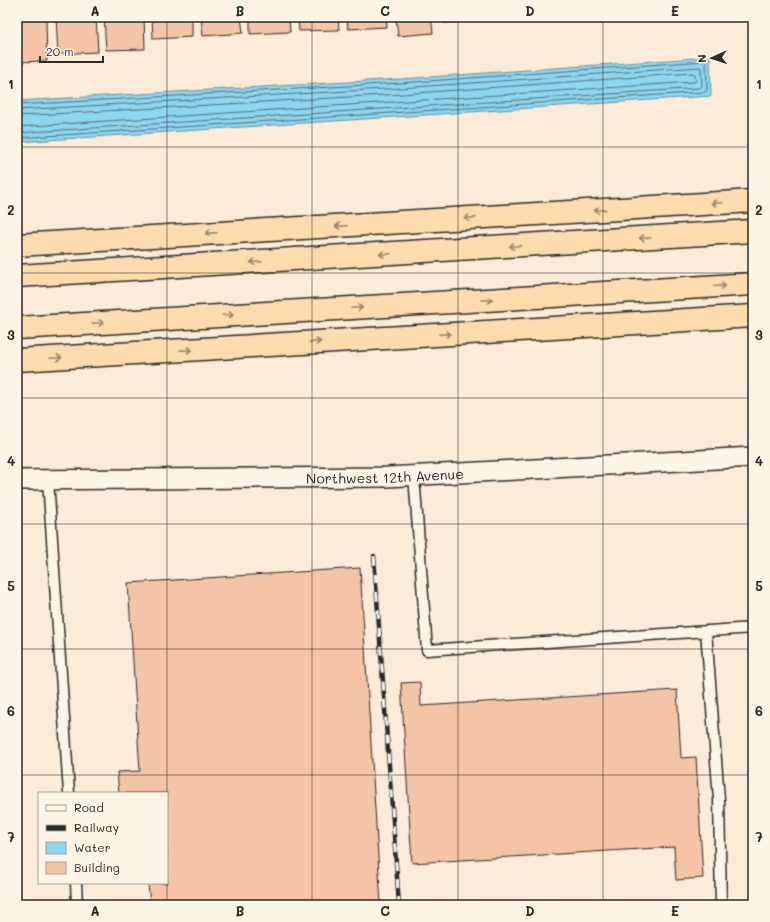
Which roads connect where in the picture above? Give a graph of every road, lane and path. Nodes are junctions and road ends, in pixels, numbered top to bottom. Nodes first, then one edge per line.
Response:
1 (753, 201) edge
2 (753, 231) edge
3 (17, 245) edge
4 (17, 276) edge
5 (753, 284) edge
6 (753, 316) edge
7 (17, 328) edge
8 (17, 360) edge
9 (753, 457) edge
10 (414, 475) junction
11 (17, 480) edge
12 (48, 480) junction
13 (753, 628) edge
14 (706, 631) junction
15 (69, 792) edge
16 (76, 884) edge
17 (77, 905) edge
18 (721, 905) edge

1 -> 3 highway
2 -> 4 highway
7 -> 5 highway
8 -> 6 highway
9 - 10 street, Northwest 12th Avenue
10 - 12 street, Northwest 12th Avenue
10 - 14 lane
11 - 12 street, Northwest 12th Avenue
12 - 15 lane
13 - 14 lane
14 - 18 lane
16 - 17 lane

